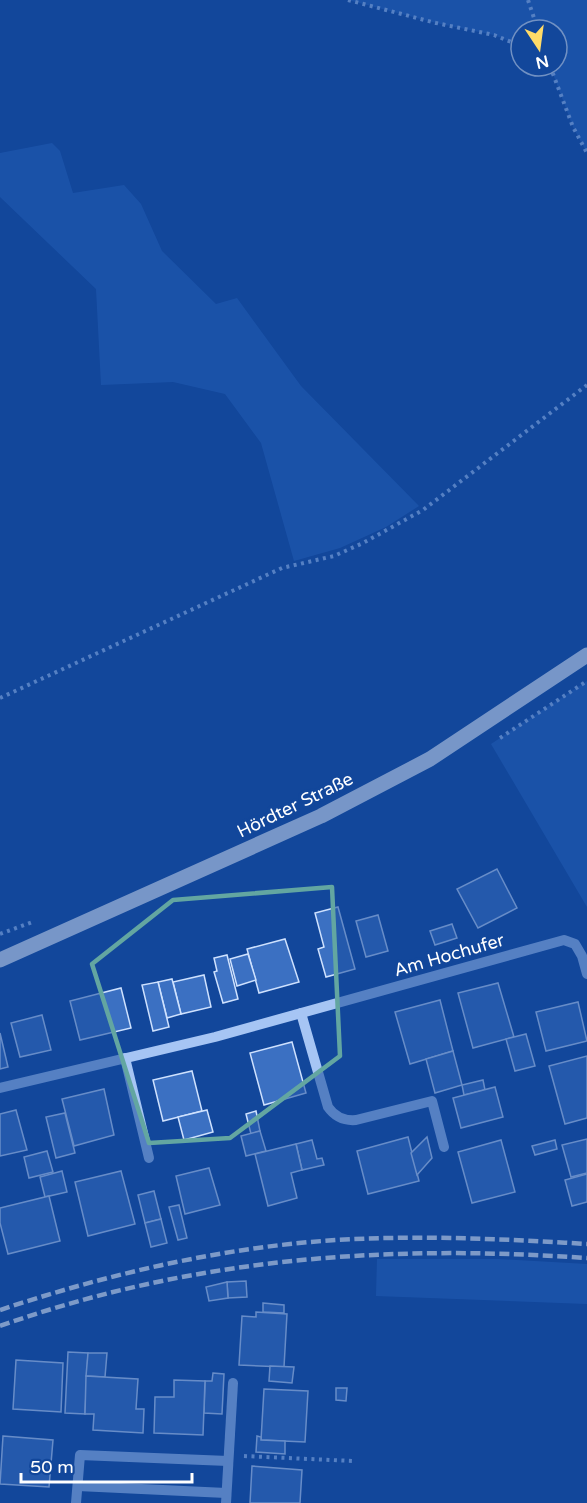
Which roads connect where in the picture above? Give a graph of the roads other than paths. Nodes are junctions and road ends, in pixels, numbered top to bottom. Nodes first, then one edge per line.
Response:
1 (587, 655) edge
2 (37, 943) junction
3 (0, 952) edge
4 (0, 960) edge
5 (587, 974) edge
6 (301, 1013) junction
7 (125, 1058) junction
8 (0, 1088) edge
9 (444, 1147) dead end
10 (149, 1158) dead end
11 (233, 1383) dead end
12 (228, 1458) junction
13 (78, 1486) junction
14 (226, 1498) edge
15 (76, 1503) edge

1 - 2 main road, Hördter Straße
2 - 3 street, Hördter Straße
2 - 4 main road
5 - 6 street, Am Hochufer
6 - 7 street, Am Hochufer
6 - 9 street
7 - 8 street, Am Hochufer
7 - 10 street
11 - 12 street
12 - 13 street
12 - 14 street
13 - 14 street
13 - 15 street

